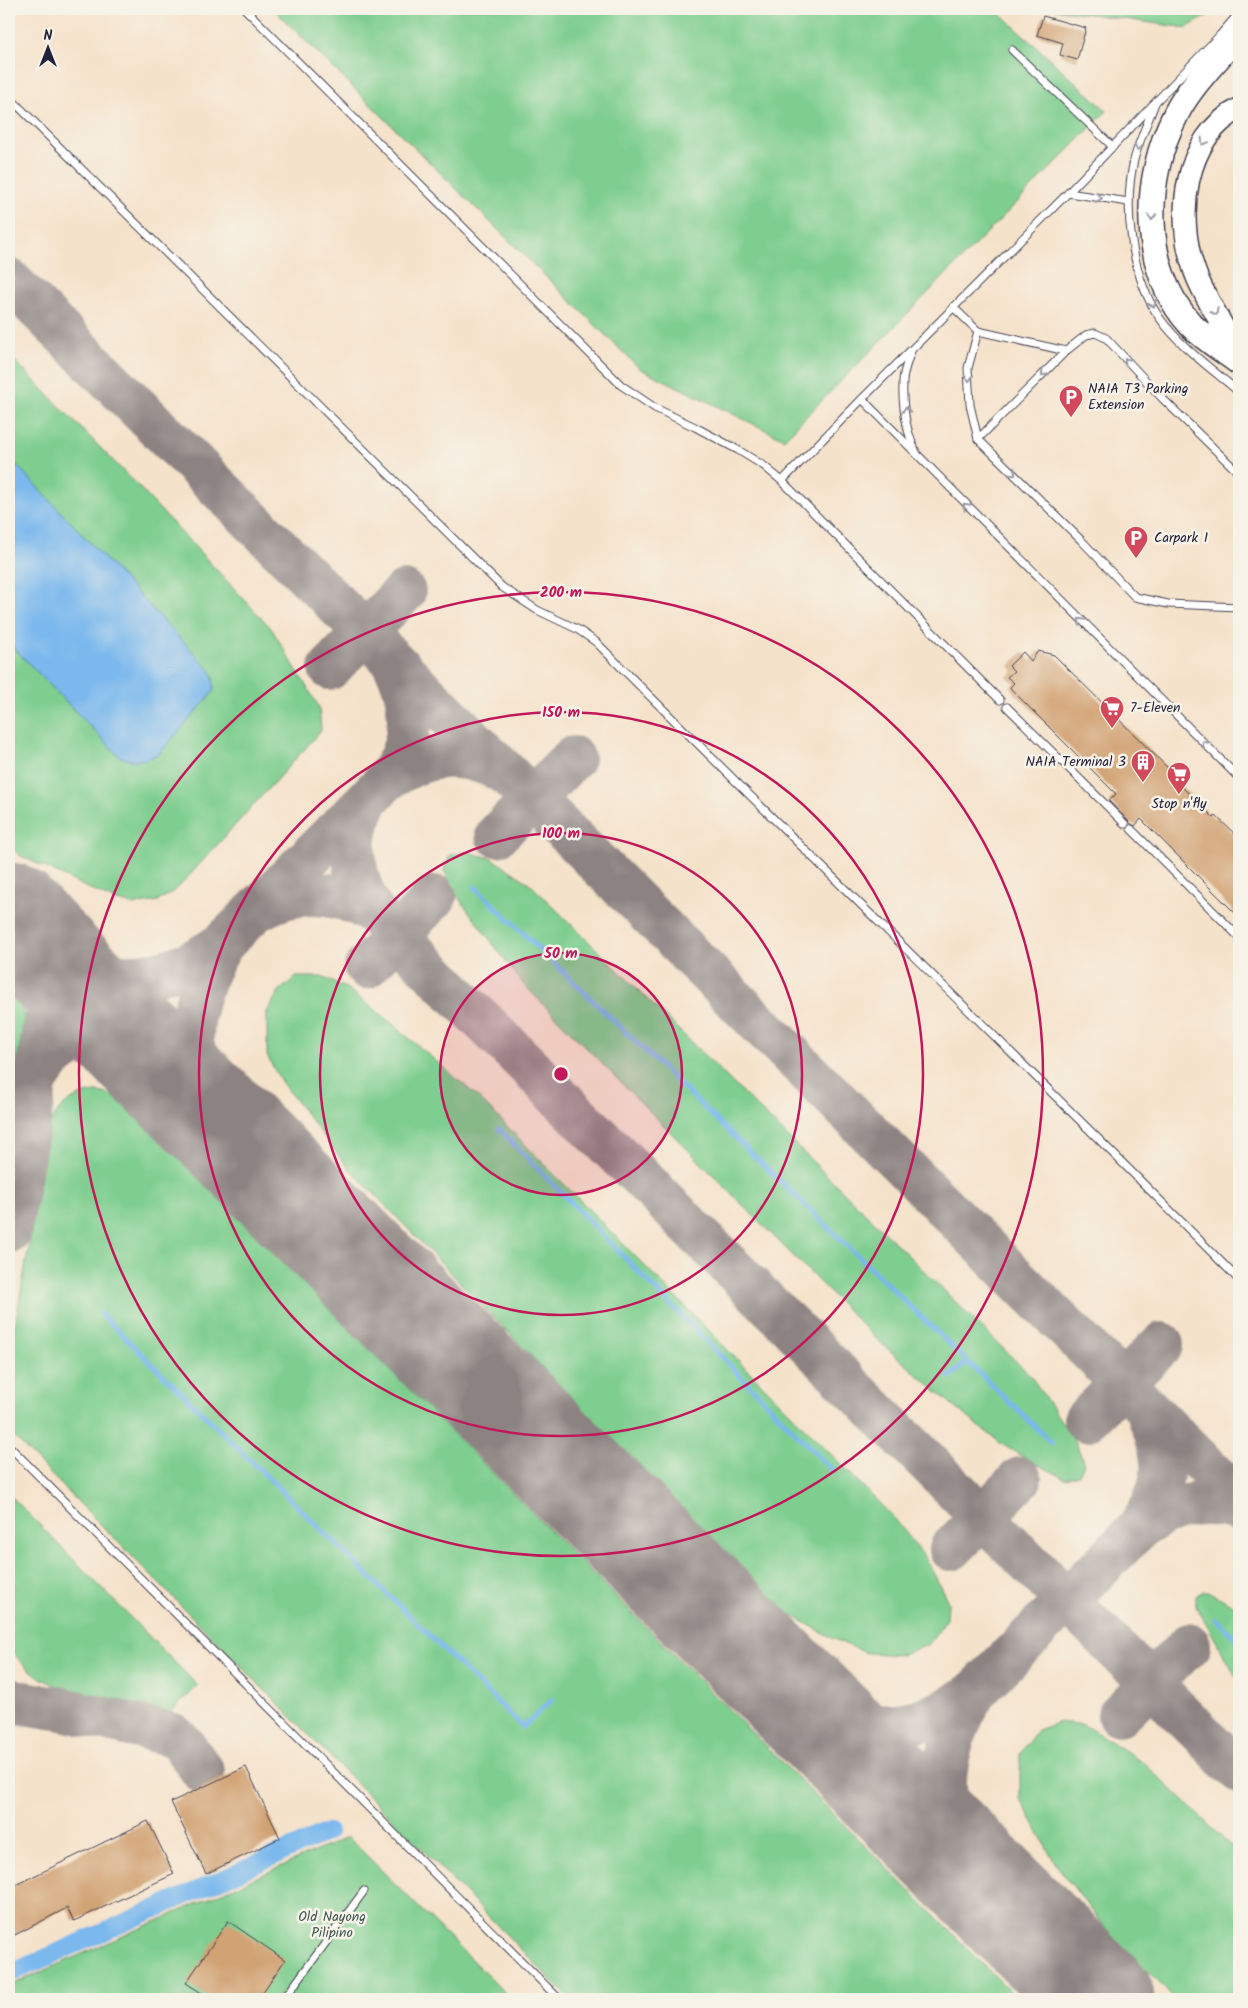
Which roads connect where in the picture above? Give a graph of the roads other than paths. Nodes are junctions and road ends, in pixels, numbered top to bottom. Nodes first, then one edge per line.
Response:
1 (245, 9) edge
2 (1239, 13) edge
3 (1239, 33) edge
4 (1012, 50) dead end
5 (9, 97) edge
6 (1156, 101) junction
7 (1239, 109) edge
8 (1113, 147) junction
9 (1068, 193) junction
10 (1129, 202) junction
11 (953, 307) junction
12 (978, 331) junction
13 (911, 349) junction
14 (1066, 351) junction
15 (1239, 362) edge
16 (1239, 392) edge
17 (862, 399) junction
18 (978, 439) junction
19 (918, 457) junction
20 (1239, 473) edge
21 (782, 481) junction
22 (1239, 607) edge
23 (1000, 700) dead end
24 (1007, 707) dead end
25 (1239, 778) edge
26 (1124, 824) dead end
27 (1131, 830) dead end
28 (1239, 937) edge
29 (1239, 1280) edge
30 (9, 1446) edge
31 (364, 1890) dead end
32 (284, 1999) edge
33 (559, 1999) edge

1 - 21 lane
2 - 6 lane
3 -> 15 highway
4 - 8 lane
5 - 29 lane
6 - 8 lane
6 -> 10 lane
7 -> 15 main road
8 - 9 lane
9 -> 10 lane
9 - 11 lane
10 -> 16 lane
11 - 12 lane
11 - 13 lane
12 - 14 lane
12 -> 18 lane
13 - 17 lane
19 -> 13 lane
14 -> 18 lane
20 -> 14 lane
17 - 19 lane
17 - 21 lane
18 -> 22 lane
25 -> 19 lane
21 - 23 lane
24 - 26 lane
27 - 28 lane
30 - 33 lane
31 - 32 lane

